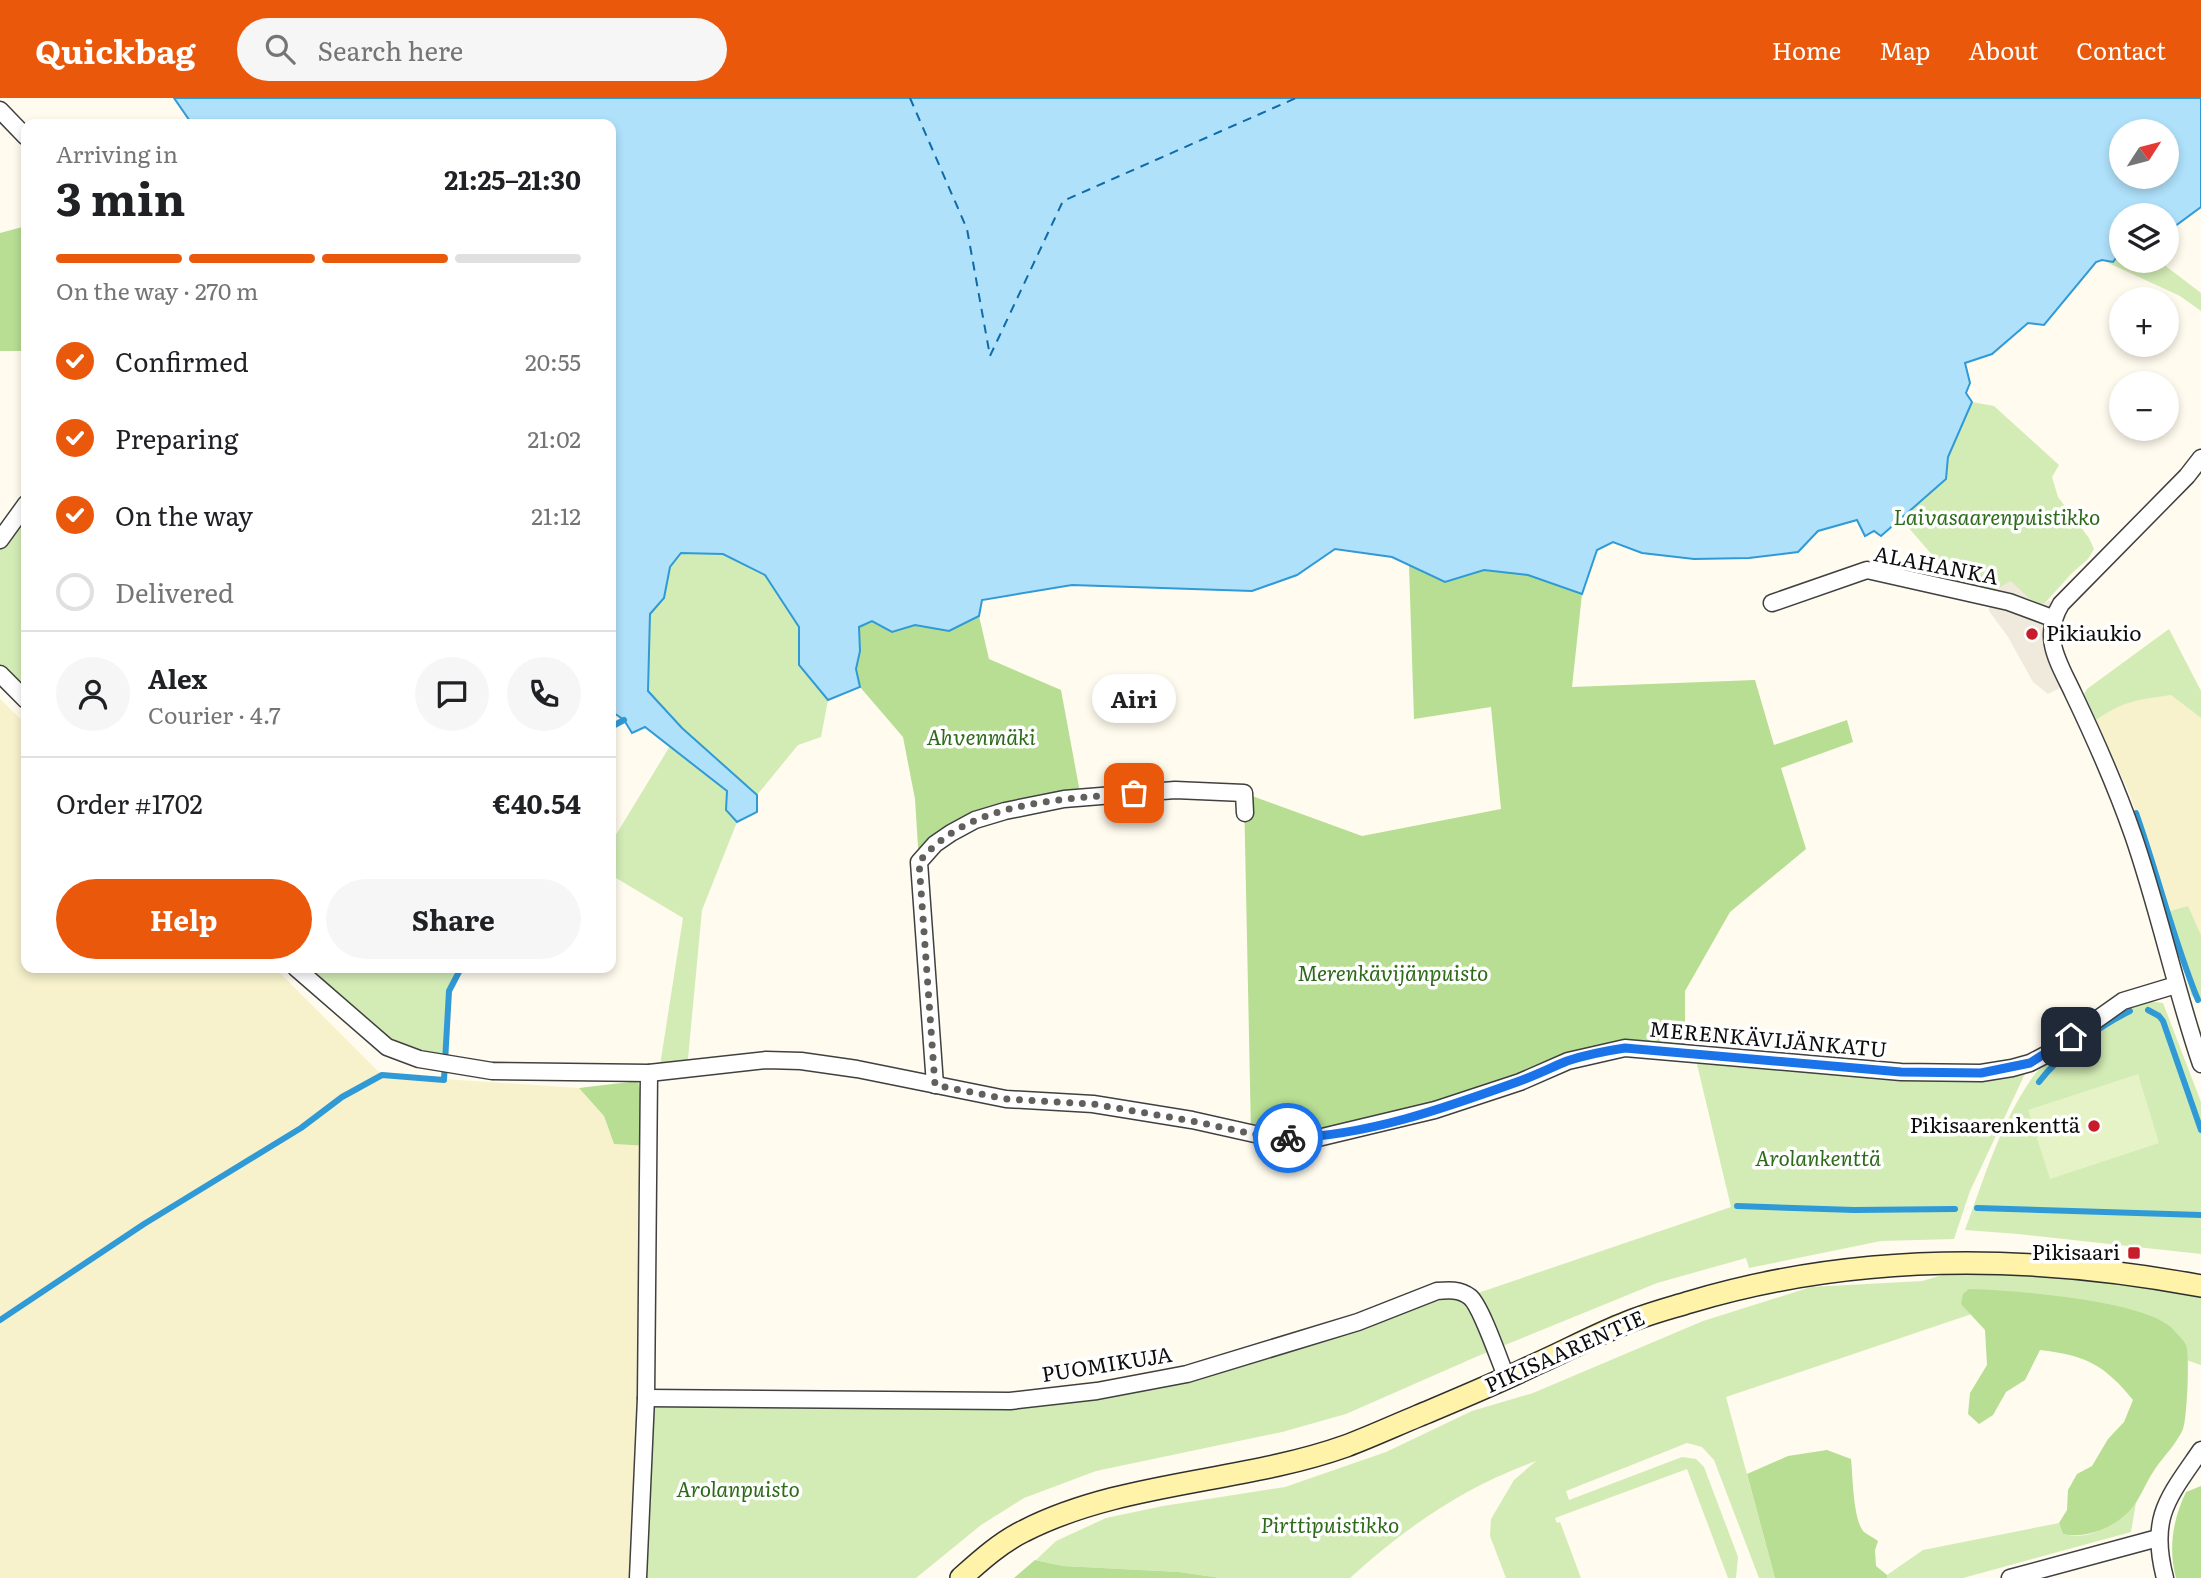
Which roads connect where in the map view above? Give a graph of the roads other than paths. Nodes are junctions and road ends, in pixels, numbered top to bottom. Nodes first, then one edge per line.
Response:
1 (0, 110) edge
2 (21, 132) edge
3 (2201, 458) edge
4 (21, 511) edge
5 (0, 540) edge
6 (1772, 603) dead end
7 (2052, 618) junction
8 (0, 674) edge
9 (21, 695) edge
10 (1245, 813) dead end
11 (302, 973) edge
12 (2176, 985) junction
13 (2201, 1064) edge
14 (649, 1073) junction
15 (935, 1085) junction
16 (2201, 1286) edge
17 (1507, 1378) junction
18 (646, 1398) junction
19 (2201, 1450) edge
20 (2158, 1538) junction
21 (638, 1578) edge
22 (961, 1578) edge
23 (2010, 1578) edge
24 (2165, 1578) edge

1 - 2 street
3 - 7 street
4 - 5 street
6 - 7 street, ALAHANKA
7 - 12 street
8 - 9 street
10 - 15 street
11 - 14 street, MERENKÄVIJÄNKATU
12 - 13 street
12 - 15 street, MERENKÄVIJÄNKATU
14 - 15 street, MERENKÄVIJÄNKATU
14 - 18 street
16 - 17 street, PIKISAARENTIE
17 - 18 street, PUOMIKUJA
17 - 22 street, PIKISAARENTIE
18 - 21 street
19 - 20 street
20 - 23 street
20 - 24 street

